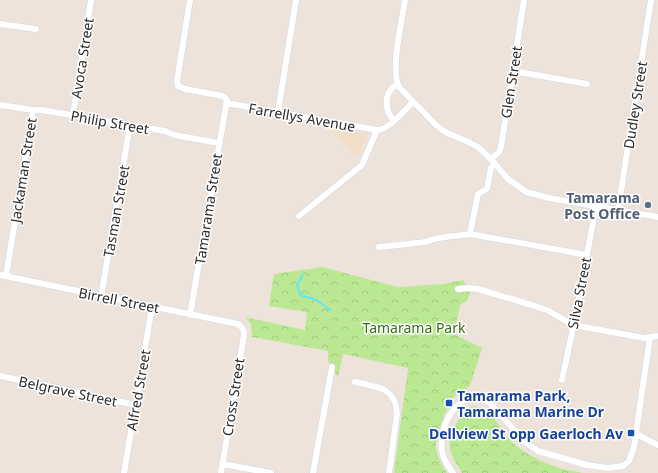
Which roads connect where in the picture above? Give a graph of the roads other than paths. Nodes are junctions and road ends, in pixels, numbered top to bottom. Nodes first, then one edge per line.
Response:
1 (91, 0) edge
2 (190, 0) edge
3 (296, 0) edge
4 (405, 0) edge
5 (524, 0) edge
6 (652, 0) edge
7 (0, 24) edge
8 (36, 29) dead end
9 (513, 71) junction
10 (398, 84) junction
11 (587, 84) dead end
12 (413, 102) junction
13 (226, 103) junction
14 (0, 105) edge
15 (33, 110) junction
16 (278, 112) junction
17 (73, 115) junction
18 (394, 121) junction
19 (130, 126) junction
20 (377, 130) junction
21 (219, 143) junction
22 (493, 162) junction
23 (596, 206) junction
24 (618, 210) junction
25 (299, 216) dead end
26 (658, 217) edge
27 (470, 234) junction
28 (379, 247) dead end
29 (587, 255) junction
30 (3, 276) edge
31 (458, 289) dead end
32 (101, 297) junction
33 (152, 307) junction
34 (190, 314) junction
35 (238, 324) joint
36 (573, 325) junction
37 (658, 336) edge
38 (650, 337) junction
39 (332, 367) dead end
40 (0, 376) edge
41 (562, 380) dead end
42 (355, 382) dead end
43 (135, 405) junction
44 (636, 434) junction
45 (658, 445) edge
46 (222, 464) junction
47 (124, 473) edge
48 (220, 473) edge
49 (271, 473) edge
50 (313, 473) edge
51 (389, 473) edge
52 (453, 473) edge

1 - 17 street, Avoca Street
2 - 13 street
3 - 16 street
4 - 10 street
5 - 9 street, Glen Street
6 - 24 street, Dudley Street
7 - 8 street
9 - 11 street
9 - 22 street, Glen Street
10 - 12 street
10 - 18 street
12 - 18 street
12 - 22 street
13 - 16 street, Farrellys Avenue
13 - 21 street, Tamarama Street
14 - 15 street, Philip Street
15 - 17 street, Philip Street
15 - 30 street, Jackaman Street
16 - 20 street, Farrellys Avenue
17 - 19 street, Philip Street
18 - 20 street
19 - 21 street, Philip Street
19 - 32 street, Tasman Street
20 - 25 street
21 - 34 street, Tamarama Street
22 - 23 street
22 - 27 street, Glen Street
23 - 24 street
23 - 29 street, Silva Street
24 - 26 street
27 - 28 street
27 - 29 street
29 - 36 street, Silva Street
30 - 32 street, Birrell Street
31 - 36 street
32 - 33 street, Birrell Street
33 - 34 street, Birrell Street
33 - 43 street, Alfred Street
34 - 35 street, Birrell Street
35 - 46 street, Cross Street
36 - 38 street
36 - 41 street, Silva Street
37 - 38 street
38 - 44 street
39 - 50 street
40 - 43 street, Belgrave Street
42 - 51 street
43 - 47 street, Alfred Street
44 - 45 street
44 - 52 street
46 - 48 street, Cross Street
46 - 49 street

